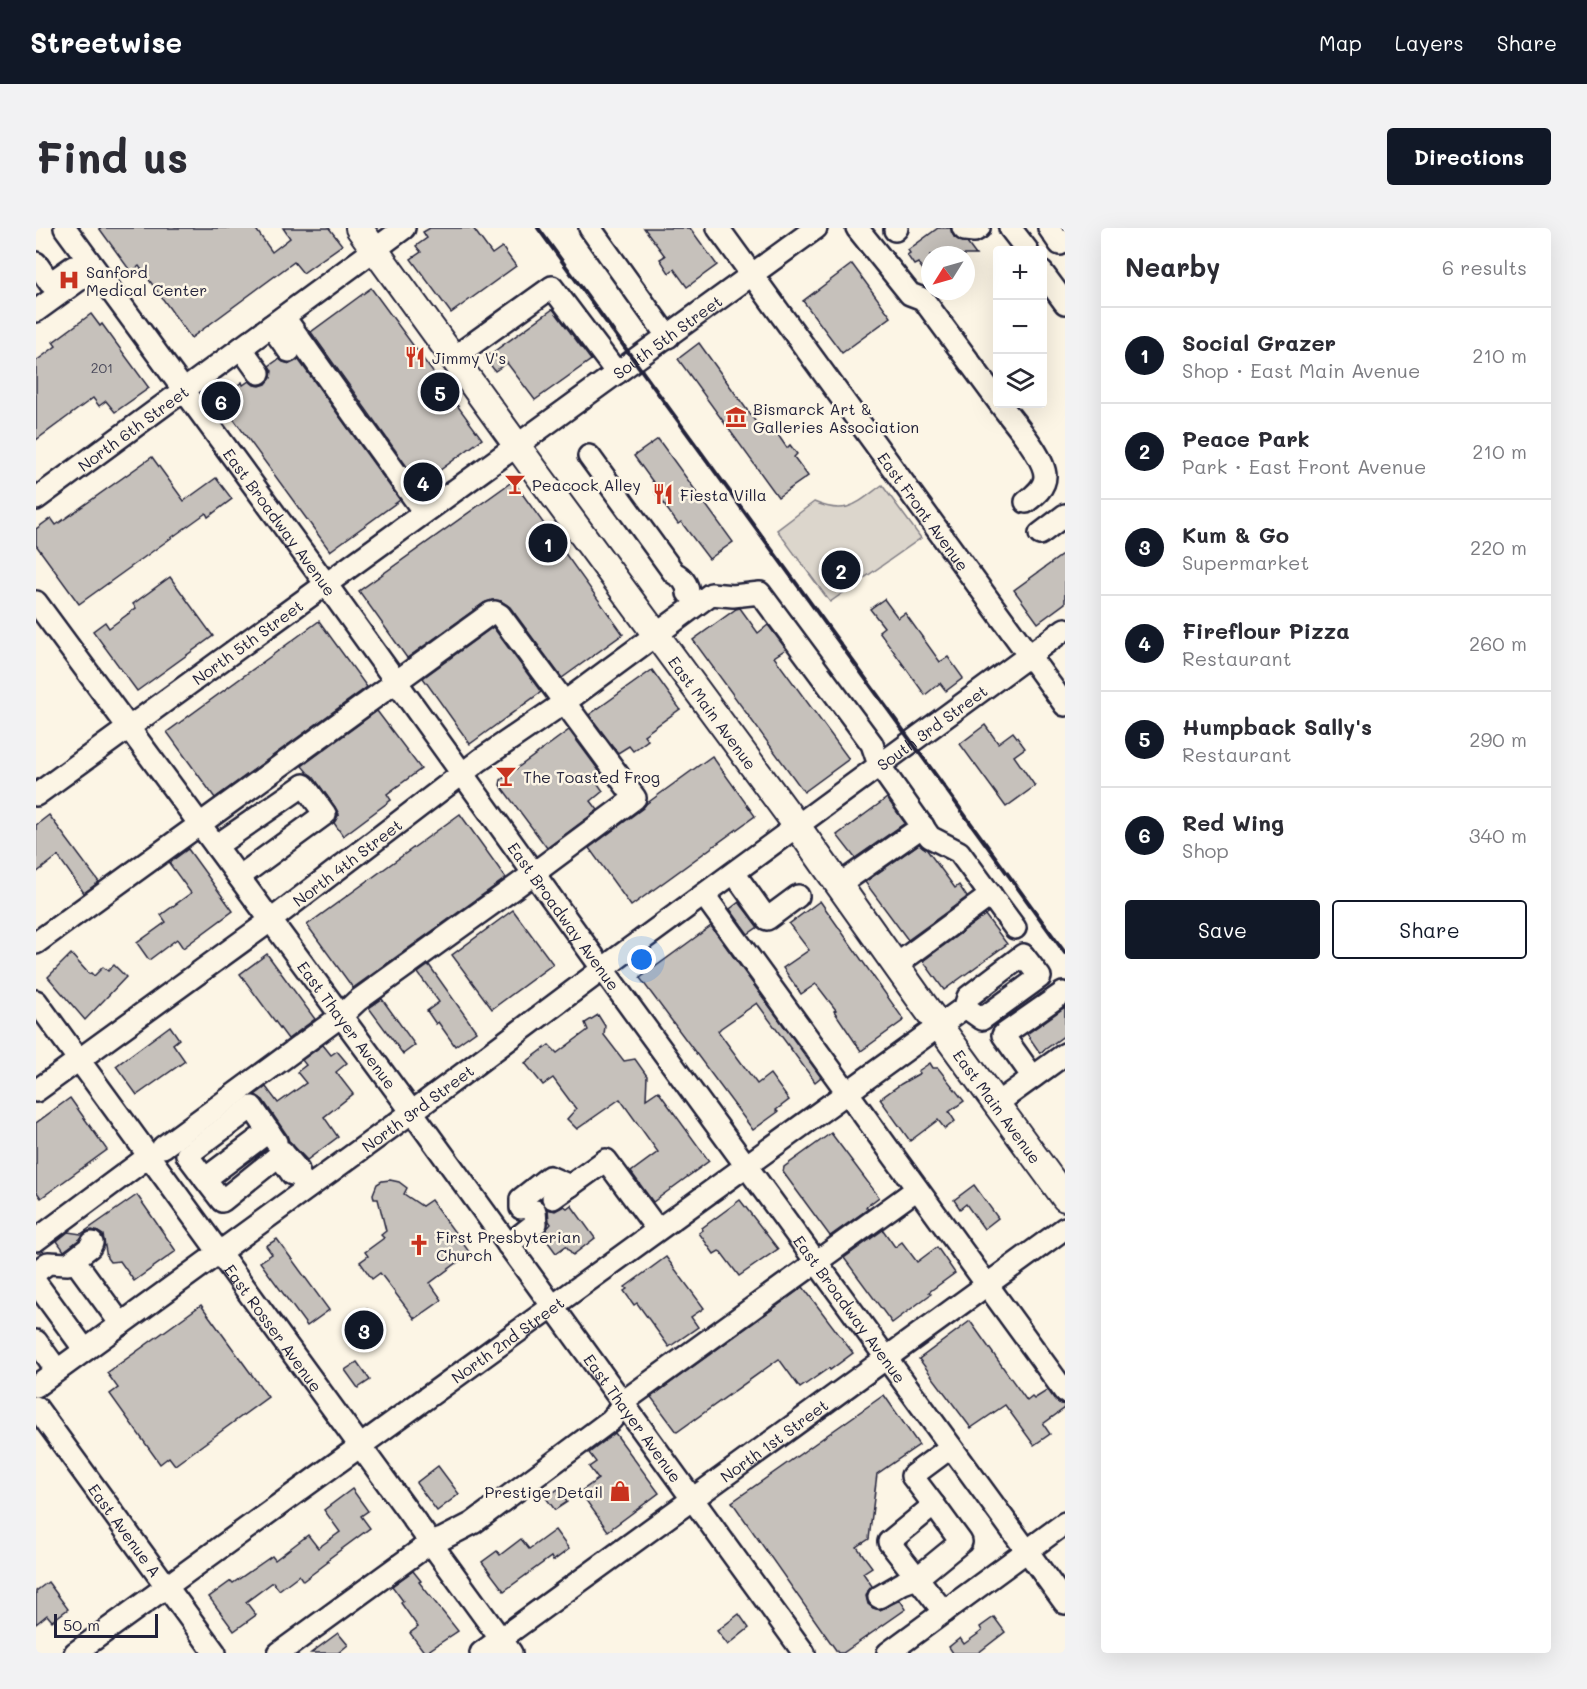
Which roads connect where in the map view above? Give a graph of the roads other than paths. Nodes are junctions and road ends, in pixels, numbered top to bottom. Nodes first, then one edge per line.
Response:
1 (64, 228) edge
2 (359, 228) edge
3 (403, 228) edge
4 (590, 228) edge
5 (718, 228) edge
6 (816, 228) edge
7 (857, 228) edge
8 (963, 228) edge
9 (979, 228) edge
10 (1037, 228) edge
11 (1049, 228) edge
12 (1019, 240) edge
13 (1065, 241) edge
14 (374, 250) junction
15 (36, 263) edge
16 (90, 263) junction
17 (752, 274) junction
18 (1047, 279) edge
19 (1065, 303) edge
20 (36, 311) edge
21 (277, 321) junction
22 (668, 337) junction
23 (241, 348) junction
24 (289, 351) dead end
25 (453, 358) junction
26 (259, 373) dead end
27 (617, 373) junction
28 (183, 391) junction
29 (993, 394) edge
30 (1003, 408) edge
31 (517, 446) junction
32 (589, 456) dead end
33 (36, 499) edge
34 (1026, 502) dead end
35 (424, 512) junction
36 (1065, 515) edge
37 (1040, 534) dead end
38 (326, 584) junction
39 (699, 598) junction
40 (36, 602) edge
41 (1065, 629) edge
42 (656, 635) junction
43 (1029, 656) junction
44 (396, 682) junction
45 (565, 702) junction
46 (1065, 705) edge
47 (130, 728) junction
48 (879, 765) junction
49 (463, 774) junction
50 (36, 795) edge
51 (200, 824) junction
52 (797, 826) junction
53 (923, 826) junction
54 (216, 846) junction
55 (534, 873) junction
56 (734, 873) junction
57 (239, 877) junction
58 (839, 885) junction
59 (704, 895) junction
60 (990, 895) junction
61 (798, 896) dead end
62 (270, 921) junction
63 (1015, 928) dead end
64 (36, 943) edge
65 (896, 965) junction
66 (603, 969) junction
67 (1063, 993) dead end
68 (36, 1001) edge
69 (965, 1007) dead end
70 (341, 1016) junction
71 (940, 1026) junction
72 (1065, 1053) edge
73 (80, 1060) junction
74 (1033, 1077) junction
75 (36, 1091) edge
76 (847, 1092) junction
77 (996, 1104) junction
78 (412, 1112) junction
79 (269, 1131) junction
80 (156, 1151) junction
81 (283, 1154) junction
82 (746, 1165) junction
83 (204, 1179) junction
84 (303, 1181) junction
85 (570, 1186) junction
86 (917, 1189) junction
87 (1065, 1198) edge
88 (537, 1206) junction
89 (72, 1214) junction
90 (495, 1227) junction
91 (1065, 1228) edge
92 (657, 1229) junction
93 (38, 1234) edge
94 (508, 1245) junction
95 (220, 1252) junction
96 (816, 1262) junction
97 (78, 1264) dead end
98 (36, 1272) edge
99 (36, 1283) edge
100 (987, 1285) junction
101 (553, 1306) junction
102 (122, 1324) junction
103 (36, 1341) edge
104 (85, 1350) junction
105 (887, 1358) junction
106 (57, 1371) junction
107 (36, 1386) edge
108 (1065, 1392) edge
109 (623, 1402) junction
110 (36, 1407) edge
111 (360, 1446) junction
112 (951, 1447) junction
113 (693, 1498) junction
114 (934, 1505) junction
115 (1065, 1523) edge
116 (430, 1543) junction
117 (1027, 1551) junction
118 (917, 1578) junction
119 (167, 1586) junction
120 (879, 1597) dead end
121 (1065, 1604) edge
122 (944, 1612) junction
123 (506, 1646) edge
124 (75, 1653) edge
125 (215, 1653) edge
126 (279, 1653) edge
127 (481, 1653) edge
128 (804, 1653) edge
129 (888, 1653) edge

1 - 16 street, East Broadway Avenue
2 - 14 main road, East Main Avenue
3 - 14 street, North 6th Street
4 - 22 street
5 - 17 street, East Front Avenue
6 - 17 street, South 5th Street
7 - 29 street
8 - 9 street
10 - 12 street
11 - 13 street
14 - 21 street, North 6th Street
14 - 25 main road, East Main Avenue
15 - 16 street
16 - 20 street
16 - 28 street, East Broadway Avenue
17 - 22 street, South 5th Street
17 - 43 street, East Front Avenue
18 - 19 street
21 - 23 street, North 6th Street
21 - 24 street
21 - 35 street
22 - 27 street, South 5th Street
23 - 26 street
23 - 28 street, North 6th Street
25 - 27 street
25 - 31 main road, East Main Avenue
27 - 31 street, South 5th Street
28 - 33 street, North 6th Street
28 - 38 street, East Broadway Avenue
30 - 34 street
31 - 35 street, North 5th Street
31 - 42 main road, East Main Avenue
32 - 39 street
35 - 38 street, North 5th Street
36 - 37 street
38 - 44 street, East Broadway Avenue
38 - 47 street, North 5th Street
39 - 42 street, North 4th Street
39 - 48 street
40 - 47 street, East Thayer Avenue
41 - 43 street, South 3rd Street
42 - 45 street, North 4th Street
42 - 52 main road, East Main Avenue
43 - 46 street, East Front Avenue
43 - 48 street, South 3rd Street
44 - 45 street
44 - 49 street, East Broadway Avenue
44 - 51 street
45 - 49 street, North 4th Street
45 - 55 street
47 - 50 street, North 5th Street
47 - 51 street, East Thayer Avenue
48 - 52 street, South 3rd Street
48 - 53 street
49 - 55 street, East Broadway Avenue
49 - 62 street, North 4th Street
51 - 54 street, East Thayer Avenue
51 - 64 street
52 - 56 street, North 3rd Street
52 - 58 main road, East Main Avenue
53 - 58 street
53 - 60 street
54 - 57 street, East Thayer Avenue
54 - 57 street
55 - 66 street, East Broadway Avenue
55 - 70 street
56 - 59 street, North 3rd Street
56 - 61 street
57 - 62 street, East Thayer Avenue
58 - 65 main road, East Main Avenue
59 - 66 street, North 3rd Street
59 - 76 street
60 - 63 street
60 - 65 street
62 - 70 street, East Thayer Avenue
62 - 73 street, North 4th Street
65 - 71 main road, East Main Avenue
66 - 78 street, North 3rd Street
66 - 82 street, East Broadway Avenue
67 - 74 street
68 - 73 street, East Rosser Avenue
69 - 71 street, North 2nd Street
70 - 78 street, East Thayer Avenue
70 - 80 street
71 - 76 street, North 2nd Street
71 - 77 main road, East Main Avenue
72 - 74 street
73 - 75 street, North 4th Street
73 - 80 street, East Rosser Avenue
74 - 77 street
76 - 82 street, North 2nd Street
76 - 86 street
77 - 87 main road, East Main Avenue
78 - 84 street, North 3rd Street
78 - 90 street, East Thayer Avenue
79 - 81 street
79 - 83 street
79 - 83 street
80 - 89 street
80 - 95 street, East Rosser Avenue
81 - 83 street
81 - 84 street
82 - 92 street, North 2nd Street
82 - 96 street, East Broadway Avenue
84 - 95 street, North 3rd Street
85 - 88 street
85 - 88 street
85 - 92 street
86 - 96 street
86 - 100 street
88 - 90 street
88 - 94 street
89 - 93 street
89 - 98 street
90 - 94 street, East Thayer Avenue
91 - 100 street, North 1st Street
92 - 101 street, North 2nd Street
94 - 101 street, East Thayer Avenue
95 - 102 street, North 3rd Street
95 - 111 street, East Rosser Avenue
96 - 105 street, East Broadway Avenue
96 - 109 street
97 - 102 street
99 - 104 street
100 - 105 street, North 1st Street
100 - 108 street
101 - 109 street, East Thayer Avenue
101 - 111 street, North 2nd Street
102 - 104 street, North 3rd Street
103 - 106 street
104 - 106 street, North 3rd Street
105 - 112 street, East Broadway Avenue
105 - 113 street, North 1st Street
106 - 107 street, North 3rd Street
109 - 113 street, East Thayer Avenue
109 - 116 street
110 - 119 street, East Avenue A
111 - 116 street, East Rosser Avenue
111 - 119 street, North 2nd Street
112 - 114 street
112 - 117 street, East Broadway Avenue
113 - 123 street, North 1st Street
113 - 128 street, East Thayer Avenue
114 - 118 street
114 - 118 street
115 - 117 street
116 - 123 street, East Rosser Avenue
116 - 126 street
117 - 121 street, East Broadway Avenue
117 - 122 street
118 - 120 street
118 - 122 street
119 - 124 street, North 2nd Street
119 - 125 street, East Avenue A
122 - 129 street
123 - 127 street, North 1st Street

